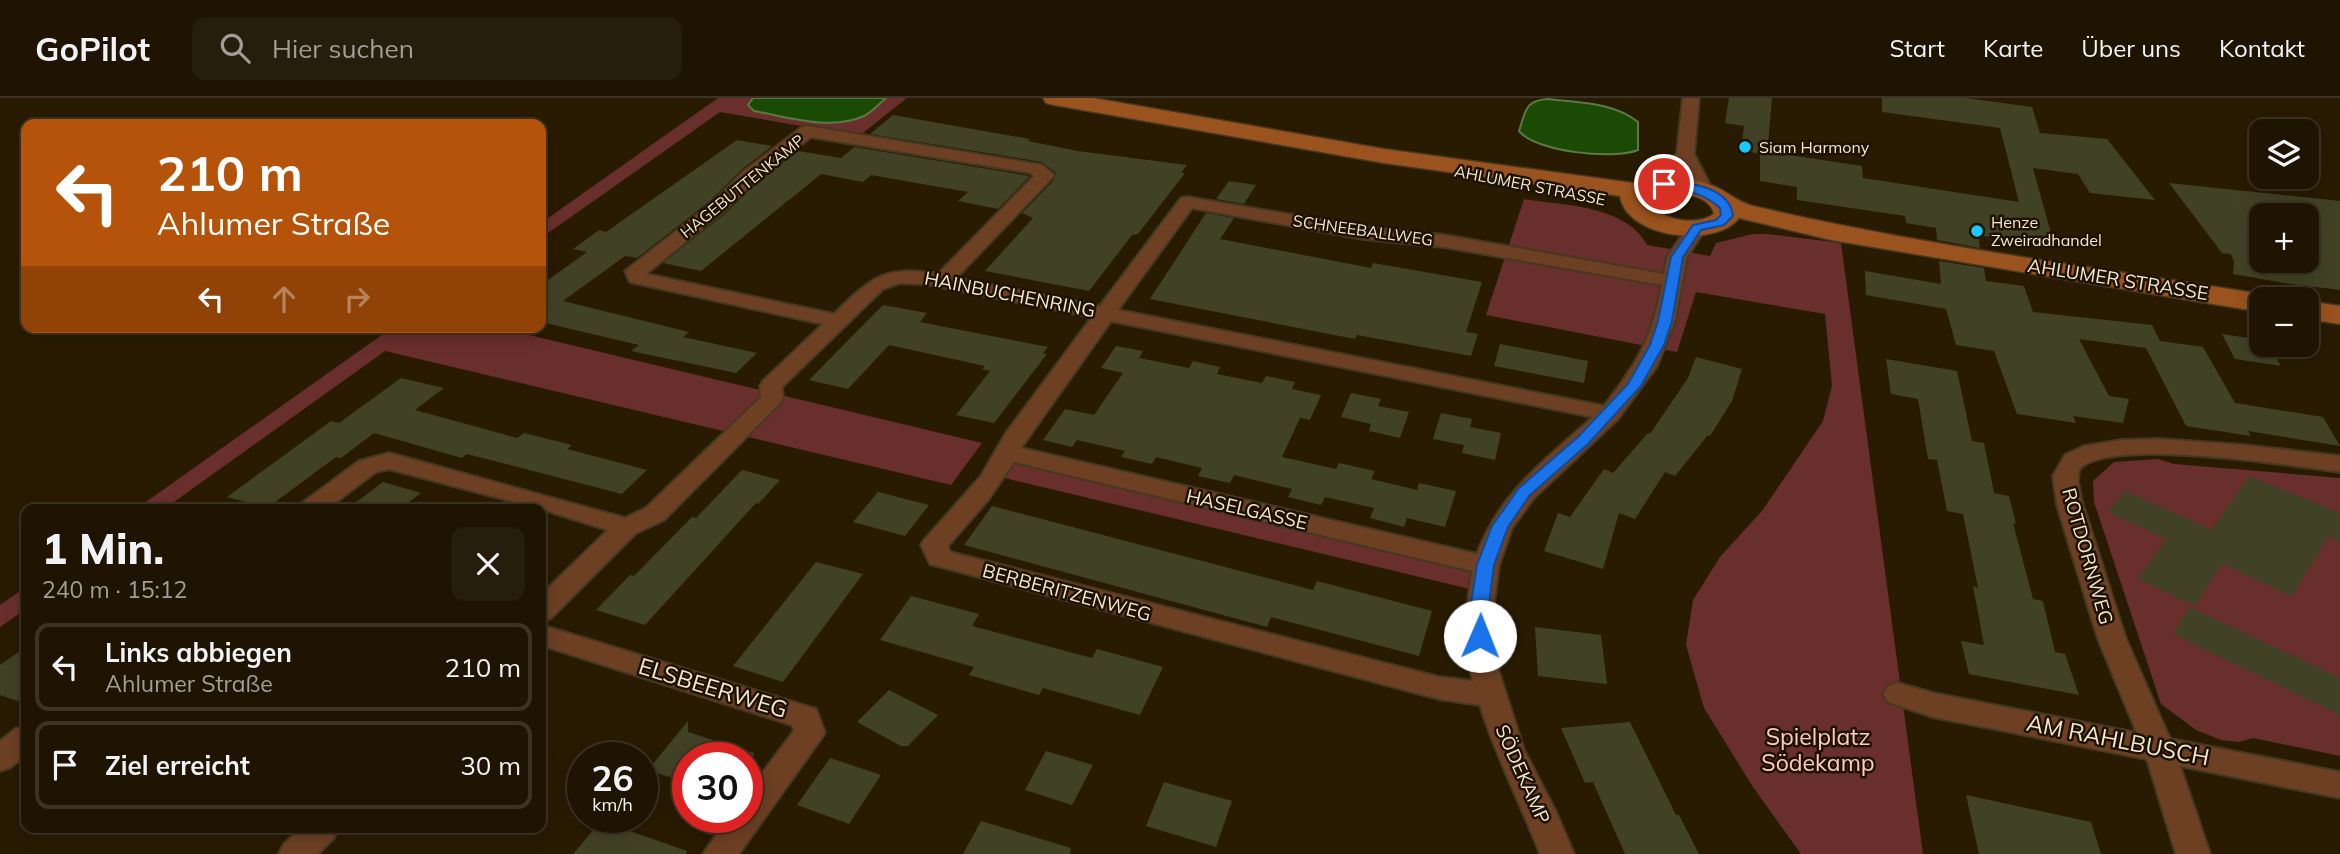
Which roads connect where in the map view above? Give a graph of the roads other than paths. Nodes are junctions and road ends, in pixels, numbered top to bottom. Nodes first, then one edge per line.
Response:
1 (1054, 98) edge
2 (1691, 98) edge
3 (1685, 154) junction
4 (1664, 184) junction
5 (1704, 191) junction
6 (1635, 199) junction
7 (1725, 213) junction
8 (1664, 224) junction
9 (1697, 228) junction
10 (1677, 257) junction
11 (942, 281) junction
12 (1672, 281) junction
13 (2249, 301) edge
14 (1107, 312) junction
15 (2319, 312) edge
16 (2340, 315) edge
17 (837, 321) junction
18 (1610, 414) junction
19 (1008, 453) junction
20 (2340, 464) edge
21 (318, 504) edge
22 (544, 504) edge
23 (546, 505) edge
24 (627, 527) junction
25 (1486, 565) junction
26 (546, 606) edge
27 (546, 637) edge
28 (1898, 694) dead end
29 (1490, 695) junction
30 (21, 742) edge
31 (2158, 747) junction
32 (0, 758) edge
33 (2340, 785) edge
34 (317, 833) edge
35 (296, 854) edge
36 (720, 854) edge
37 (1557, 854) edge
38 (2193, 854) edge

1 - 6 main road, AHLUMER STRASSE
2 - 3 street
3 - 4 street
3 - 5 street
4 - 5 main road, AHLUMER STRASSE
4 - 6 main road, AHLUMER STRASSE
5 - 7 main road, AHLUMER STRASSE
6 - 8 main road, AHLUMER STRASSE
7 - 9 main road, AHLUMER STRASSE
7 - 13 main road, AHLUMER STRASSE
8 - 9 main road, AHLUMER STRASSE
8 - 10 street
9 - 10 street, SÖDEKAMP
10 - 12 street, SÖDEKAMP
11 - 14 street, HAINBUCHENRING
11 - 17 street, HAINBUCHENRING
11 - 17 street, HAGEBUTTENKAMP
12 - 14 street, SCHNEEBALLWEG
12 - 18 street, SÖDEKAMP
14 - 18 street, HAINBUCHENRING
14 - 19 street, BERBERITZENWEG
15 - 16 main road
17 - 24 street, HAINBUCHENRING
18 - 25 street, SÖDEKAMP
19 - 25 street, HASELGASSE
19 - 29 street, BERBERITZENWEG
20 - 31 street, ROTDORNWEG
21 - 22 street
23 - 24 street
24 - 26 street, HAINBUCHENRING
25 - 29 street, SÖDEKAMP
27 - 36 street, ELSBEERWEG
28 - 31 street, AM RAHLBUSCH
29 - 37 street, SÖDEKAMP
30 - 32 street
31 - 33 street, AM RAHLBUSCH
31 - 38 street, ROTDORNWEG
34 - 35 street

